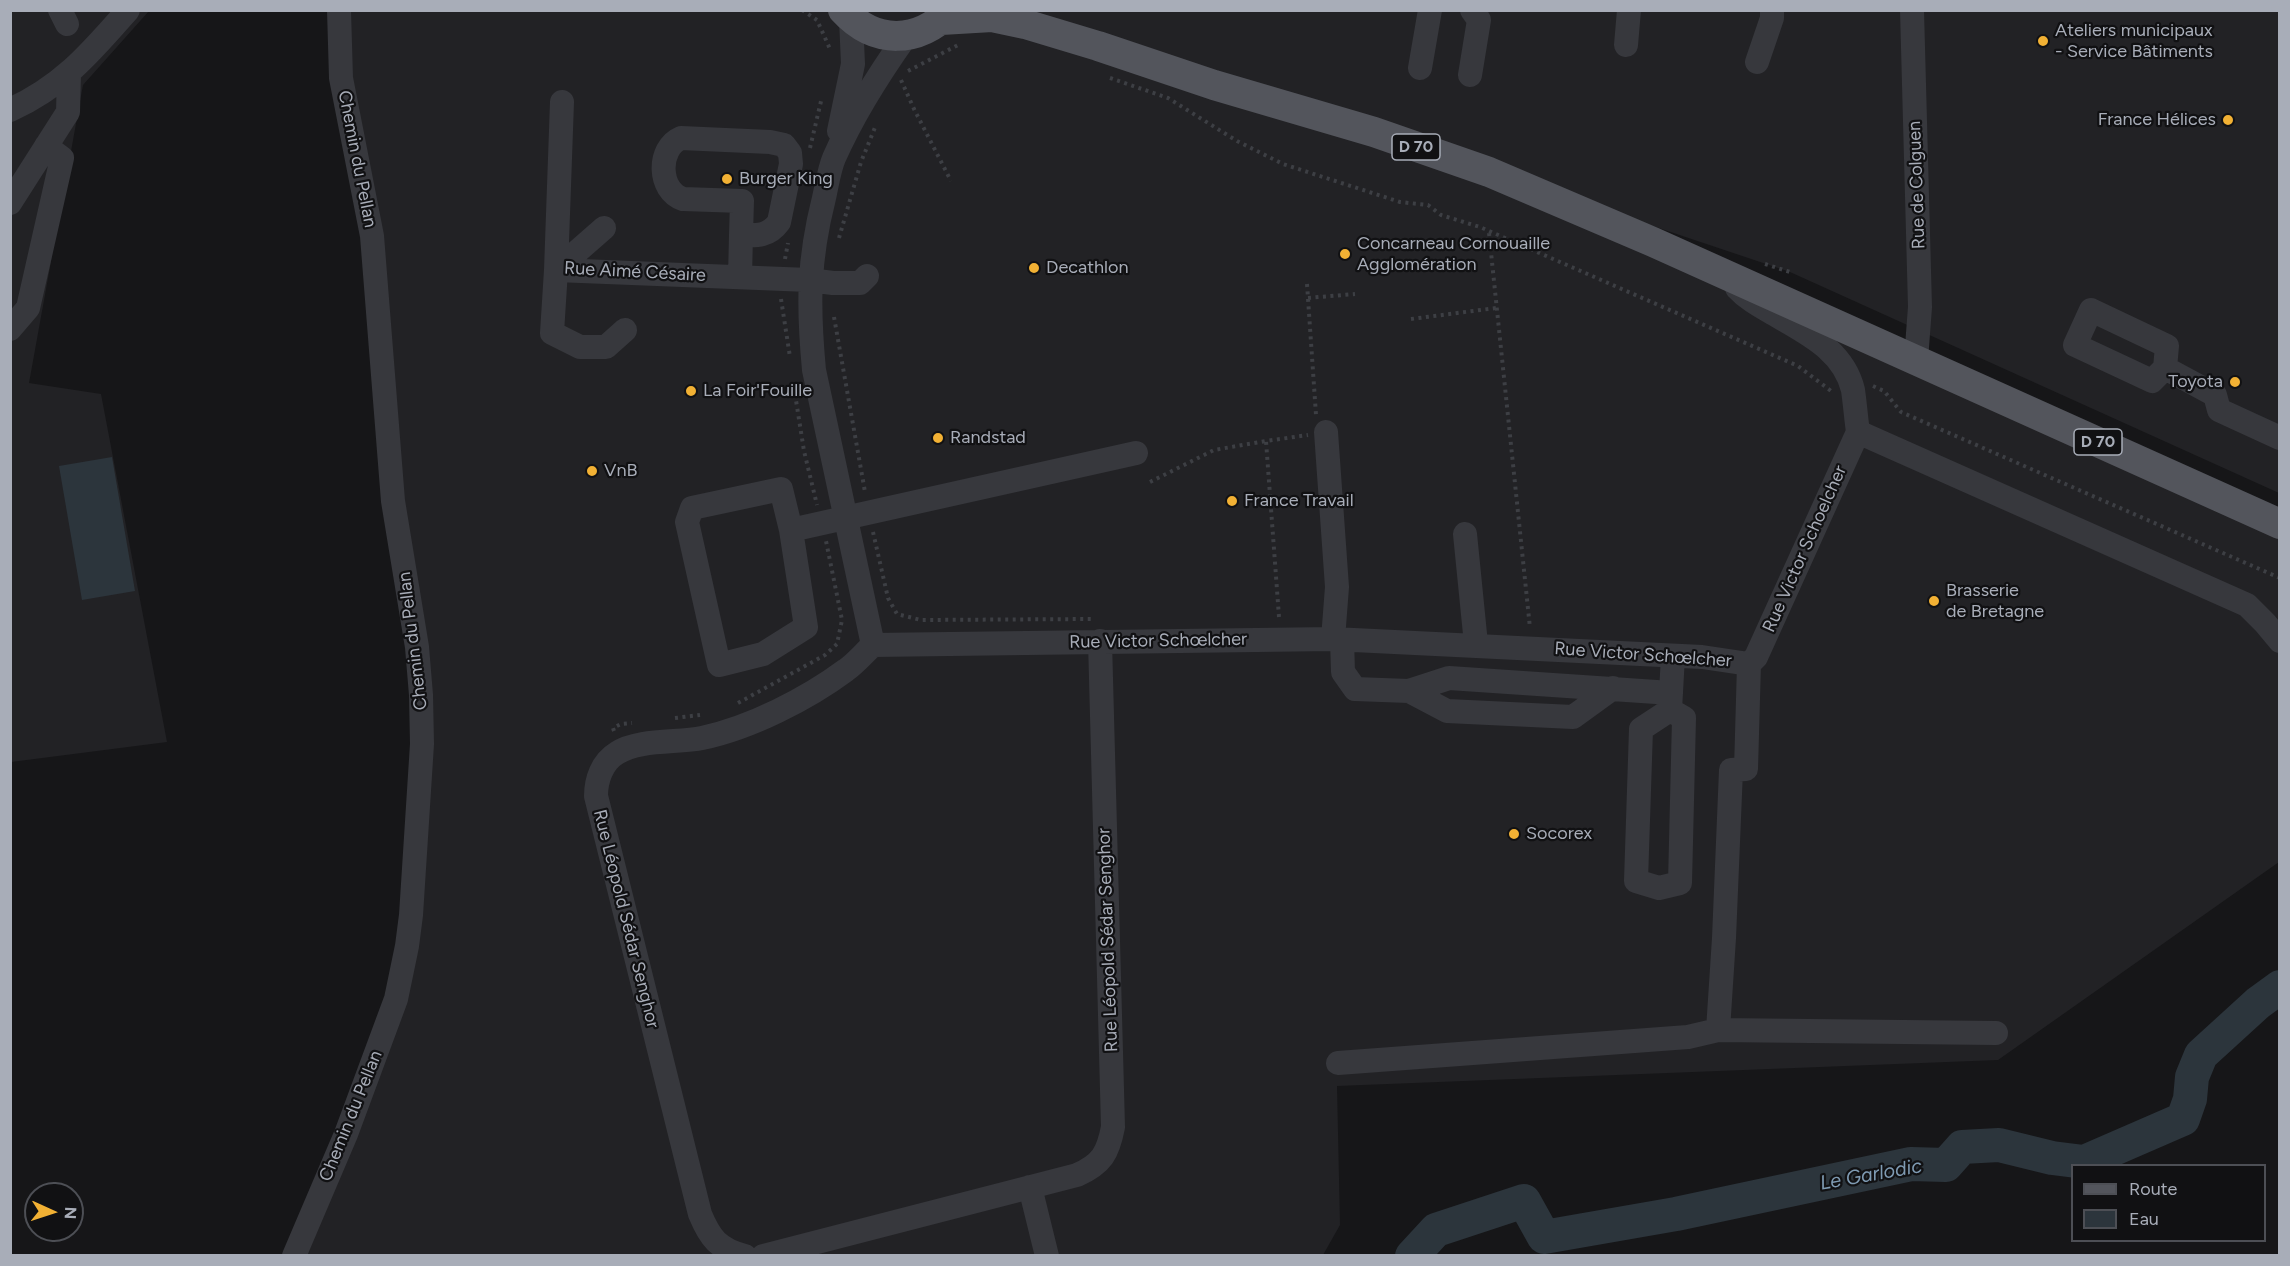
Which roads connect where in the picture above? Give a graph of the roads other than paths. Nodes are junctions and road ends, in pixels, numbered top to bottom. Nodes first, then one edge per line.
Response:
1 (128, 10) edge
2 (339, 10) edge
3 (1040, 10) edge
4 (1430, 10) edge
5 (1472, 10) edge
6 (1629, 10) edge
7 (1772, 10) edge
8 (1912, 10) edge
9 (847, 15) edge
10 (946, 15) edge
11 (906, 36) junction
12 (1626, 45) dead end
13 (1098, 46) junction
14 (1757, 62) dead end
15 (1420, 68) dead end
16 (69, 74) junction
17 (1470, 75) dead end
18 (562, 102) dead end
19 (10, 110) edge
20 (46, 147) junction
21 (833, 160) junction
22 (10, 203) edge
23 (604, 228) dead end
24 (741, 235) junction
25 (556, 270) junction
26 (1724, 275) junction
27 (867, 276) dead end
28 (740, 277) junction
29 (821, 282) junction
30 (10, 329) edge
31 (624, 330) dead end
32 (1916, 360) junction
33 (2165, 369) dead end
34 (1857, 432) junction
35 (1322, 433) road end
36 (2280, 438) edge
37 (1136, 453) dead end
38 (845, 517) junction
39 (2280, 524) edge
40 (791, 530) junction
41 (1465, 534) dead end
42 (1100, 630) junction
43 (1338, 639) junction
44 (2280, 641) edge
45 (1476, 644) junction
46 (873, 645) junction
47 (1673, 656) junction
48 (1749, 664) junction
49 (1613, 688) junction
50 (1409, 691) junction
51 (1671, 702) junction
52 (1718, 1030) junction
53 (1996, 1033) dead end
54 (1338, 1063) dead end
55 (1030, 1187) junction
56 (294, 1256) edge
57 (745, 1256) edge
58 (763, 1256) edge
59 (1047, 1256) edge

1 - 16 street
2 - 56 street, Chemin du Pellan
3 - 13 main road, D 70
4 - 15 street
5 - 17 street
6 - 12 street
7 - 14 street
8 - 32 street, Rue de Colguen
9 - 11 main road
9 - 21 street
10 - 11 main road
10 - 13 main road, D 70
11 - 21 street
13 - 26 main road, D 70
16 - 19 street
16 - 20 street
18 - 25 street, Rue Aimé Césaire
20 - 22 street
20 - 30 street
21 - 29 street
23 - 25 street
24 - 24 street
24 - 28 street
25 - 28 street, Rue Aimé Césaire
25 - 31 street
26 - 32 main road, D 70
26 - 34 street
27 - 29 street, Rue Aimé Césaire
28 - 29 street, Rue Aimé Césaire
29 - 38 street
32 - 39 main road, D 70
33 - 36 street
34 - 44 street
34 - 48 street, Rue Victor Schoelcher
35 - 43 street
37 - 38 street
38 - 40 street
38 - 46 street
40 - 40 street
41 - 45 street
42 - 43 street, Rue Victor Schœlcher
42 - 46 street, Rue Victor Schœlcher
42 - 55 street, Rue Léopold Sédar Senghor
43 - 45 street, Rue Victor Schœlcher
43 - 50 street
45 - 47 street, Rue Victor Schœlcher
46 - 57 street, Rue Léopold Sédar Senghor
47 - 48 street, Rue Victor Schœlcher
47 - 51 street
48 - 52 street
49 - 50 street
49 - 50 street
49 - 51 street
51 - 51 street
52 - 53 street
52 - 54 street
55 - 58 street, Rue Léopold Sédar Senghor
55 - 59 street

